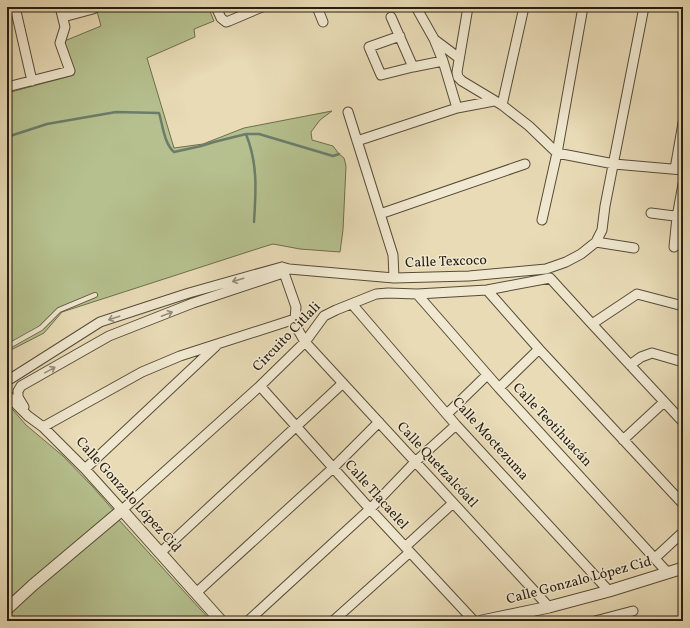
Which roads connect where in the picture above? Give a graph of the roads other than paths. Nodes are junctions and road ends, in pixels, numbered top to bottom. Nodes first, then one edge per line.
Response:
1 (15, 7) edge
2 (60, 7) edge
3 (216, 7) edge
4 (262, 7) edge
5 (316, 7) edge
6 (416, 7) edge
7 (468, 7) edge
8 (524, 7) edge
9 (583, 7) edge
10 (644, 7) edge
11 (92, 9) dead end
12 (63, 17) junction
13 (392, 17) dead end
14 (323, 22) dead end
15 (400, 36) junction
16 (434, 39) junction
17 (459, 58) junction
18 (443, 61) junction
19 (413, 67) junction
20 (32, 80) junction
21 (7, 87) edge
22 (498, 103) junction
23 (457, 108) junction
24 (348, 112) dead end
25 (683, 123) edge
26 (357, 141) junction
27 (557, 153) junction
28 (525, 164) dead end
29 (614, 164) junction
30 (679, 169) edge
31 (683, 184) edge
32 (651, 213) dead end
33 (380, 214) junction
34 (680, 217) edge
35 (542, 220) dead end
36 (596, 242) junction
37 (674, 247) dead end
38 (634, 248) dead end
39 (285, 270) junction
40 (394, 278) junction
41 (487, 290) junction
42 (417, 294) junction
43 (95, 295) dead end
44 (352, 304) junction
45 (683, 306) edge
46 (295, 319) junction
47 (592, 324) junction
48 (305, 342) junction
49 (219, 343) junction
50 (7, 347) edge
51 (539, 349) junction
52 (683, 362) edge
53 (630, 365) junction
54 (487, 375) junction
55 (7, 381) edge
56 (343, 383) junction
57 (260, 386) junction
58 (499, 388) junction
59 (7, 396) edge
60 (664, 402) junction
61 (447, 414) junction
62 (28, 416) junction
63 (379, 422) junction
64 (683, 422) edge
65 (456, 425) junction
66 (43, 427) junction
67 (296, 427) junction
68 (624, 440) junction
69 (415, 462) junction
70 (333, 468) junction
71 (85, 469) junction
72 (453, 504) junction
73 (683, 504) edge
74 (370, 509) junction
75 (122, 510) junction
76 (683, 532) edge
77 (407, 550) junction
78 (160, 552) junction
79 (655, 558) junction
80 (683, 568) edge
81 (668, 573) junction
82 (610, 591) junction
83 (196, 593) junction
84 (549, 607) junction
85 (7, 609) edge
86 (633, 611) dead end
87 (221, 621) edge
88 (248, 621) edge
89 (333, 621) edge
90 (474, 621) edge
91 (482, 621) edge
92 (595, 621) edge

1 - 20 street
2 - 12 street
3 - 4 street
5 - 14 street
6 - 16 street
7 - 17 street
8 - 22 street
9 - 27 street
10 - 29 street
11 - 12 street
12 - 20 street
13 - 15 street
15 - 19 street
15 - 19 street
16 - 17 street
16 - 18 street
17 - 22 street
18 - 19 street
18 - 23 street
20 - 21 street
22 - 23 street
22 - 27 street
23 - 26 street
24 - 26 street
25 - 30 street
26 - 33 street
27 - 29 street
27 - 35 street
28 - 33 street
29 - 30 street
29 - 36 street
31 - 34 street
32 - 34 street
33 - 40 street
34 - 37 street
36 - 38 street
36 - 40 street, Calle Texcoco
39 - 40 street, Calle Texcoco
39 - 46 street
39 -> 55 street, Calle Texcoco
62 -> 39 street, Calle Texcoco
41 - 42 street, Circuito Citlali
41 - 47 street, Circuito Citlali
41 - 51 street
42 - 44 street, Circuito Citlali
42 - 54 street, Calle Teotihuacán
43 - 50 lane
44 - 48 street, Circuito Citlali
44 - 61 street, Calle Moctezuma
45 - 47 street
46 - 48 street, Calle Quetzalcóatl
46 - 49 street
47 - 53 street, Circuito Citlali
48 - 56 street, Calle Quetzalcóatl
48 - 57 street, Circuito Citlali
49 - 66 street
49 - 71 street
51 - 58 street
51 - 68 street
52 - 53 street
53 - 60 street, Circuito Citlali
54 - 58 street, Calle Teotihuacán
54 - 61 street
56 - 63 street, Calle Quetzalcóatl
56 - 67 street
57 - 67 street, Calle Tlacaelel
57 - 75 street, Circuito Citlali
58 - 79 street, Calle Teotihuacán
59 - 62 street, Calle Gonzalo López Cid
60 - 64 street, Circuito Citlali
60 - 68 street
61 - 65 street, Calle Moctezuma
62 - 66 street, Calle Gonzalo López Cid
63 - 69 street, Calle Quetzalcóatl
63 - 70 street
65 - 69 street
65 - 82 street, Calle Moctezuma
66 - 71 street, Calle Gonzalo López Cid
67 - 70 street, Calle Tlacaelel
67 - 78 street
68 - 73 street
69 - 72 street, Calle Quetzalcóatl
69 - 74 street
70 - 74 street, Calle Tlacaelel
70 - 83 street
71 - 75 street, Calle Gonzalo López Cid
72 - 77 street
72 - 84 street, Calle Quetzalcóatl
74 - 77 street, Calle Tlacaelel
74 - 88 street
75 - 78 street, Calle Gonzalo López Cid
75 - 85 street, Circuito Citlali
76 - 79 street
77 - 89 street
77 - 90 street, Calle Tlacaelel
78 - 83 street, Calle Gonzalo López Cid
79 - 81 street, Calle Teotihuacán
80 - 81 street, Calle Gonzalo López Cid
81 - 82 street, Calle Gonzalo López Cid
82 - 84 street, Calle Gonzalo López Cid
83 - 87 street, Calle Gonzalo López Cid
84 - 91 street, Calle Gonzalo López Cid
86 - 92 street

